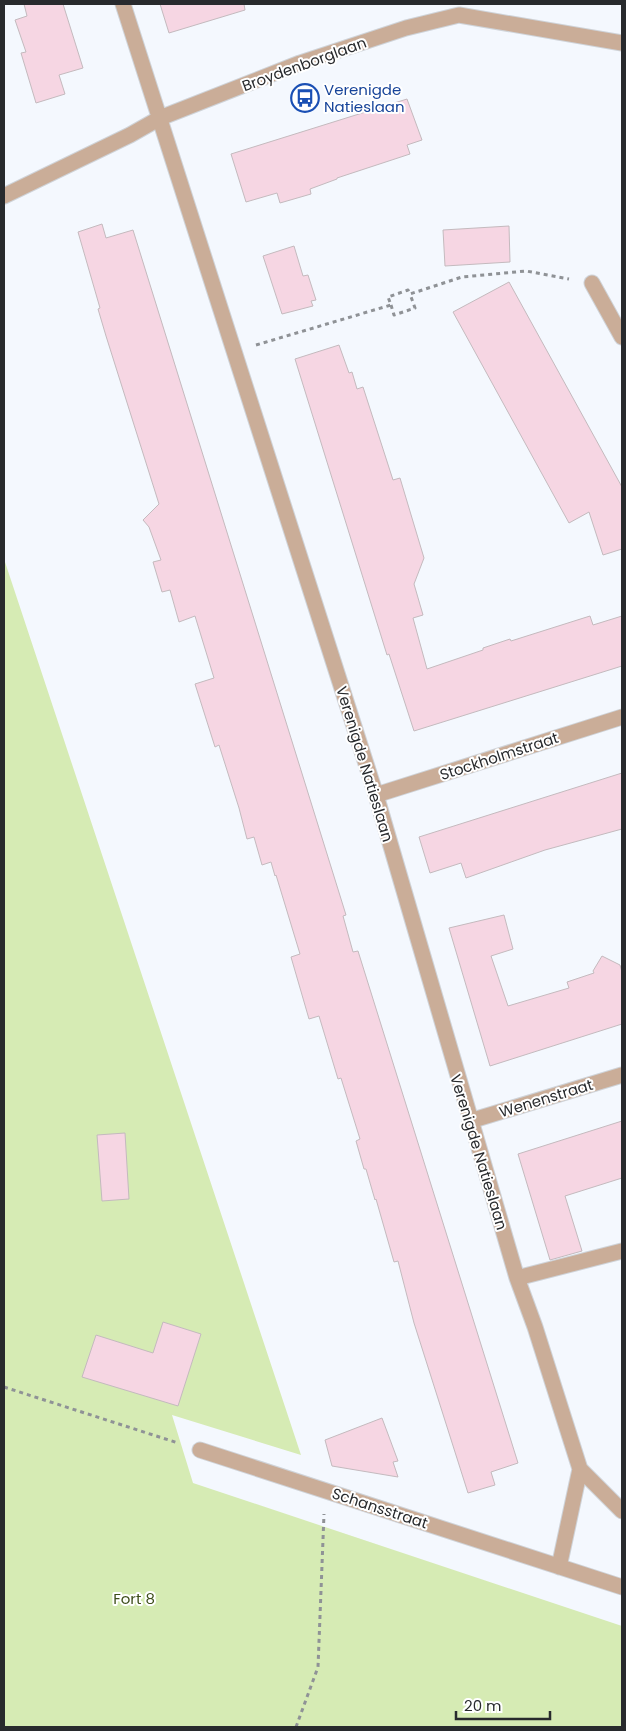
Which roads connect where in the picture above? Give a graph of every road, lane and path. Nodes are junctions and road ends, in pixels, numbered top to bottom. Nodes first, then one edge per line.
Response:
1 (123, 4) edge
2 (622, 43) edge
3 (160, 118) junction
4 (4, 196) edge
5 (592, 283) joint
6 (410, 294) junction
7 (390, 305) junction
8 (622, 337) edge
9 (234, 352) junction
10 (622, 717) edge
11 (376, 795) junction
12 (622, 1074) edge
13 (470, 1121) junction
14 (622, 1251) edge
15 (517, 1278) junction
16 (4, 1387) edge
17 (200, 1450) joint
18 (580, 1469) junction
19 (324, 1490) junction
20 (622, 1512) edge
21 (559, 1567) junction
22 (622, 1587) edge
23 (296, 1727) edge

1 - 3 street, Verenigde Natieslaan
2 - 3 street, Broydenborglaan
3 - 4 street, Broydenborglaan
3 - 9 street, Verenigde Natieslaan
5 - 6 path
5 - 8 street
6 - 7 path
6 - 7 path
7 - 9 path
9 - 11 street, Verenigde Natieslaan
10 - 11 street, Stockholmstraat
11 - 13 street, Verenigde Natieslaan
12 - 13 street, Wenenstraat
13 - 15 street, Verenigde Natieslaan
14 - 15 street
15 - 18 street, Verenigde Natieslaan
16 - 17 path
17 - 19 street, Schansstraat
18 - 20 street, Verenigde Natieslaan
18 - 21 street
19 - 21 street, Schansstraat
19 - 23 path
21 - 22 street, Schansstraat

